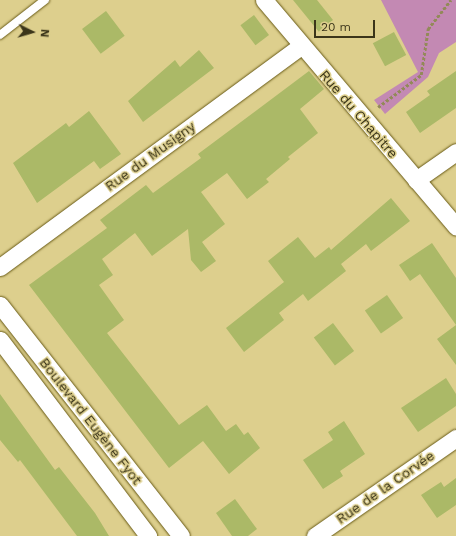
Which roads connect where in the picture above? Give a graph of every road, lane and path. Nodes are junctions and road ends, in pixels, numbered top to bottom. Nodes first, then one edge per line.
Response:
1 (45, 0) edge
2 (264, 0) edge
3 (451, 0) edge
4 (448, 1) edge
5 (0, 35) edge
6 (301, 46) junction
7 (363, 118) junction
8 (456, 152) edge
9 (416, 180) junction
10 (456, 226) edge
11 (0, 267) edge
12 (0, 306) edge
13 (0, 340) edge
14 (28, 341) junction
15 (5, 359) edge
16 (456, 438) edge
17 (148, 536) edge
18 (181, 536) edge
19 (315, 536) edge

1 - 5 lane
2 - 6 street, Rue du Chapitre
3 - 4 path
4 - 7 path
6 - 7 street, Rue du Chapitre
6 - 11 street, Rue du Musigny
7 - 9 street, Rue du Chapitre
8 - 9 street
9 - 10 street, Rue du Chapitre
12 - 14 street, Boulevard Eugène Fyot
13 - 15 street, Boulevard Eugène Fyot
14 - 15 street
14 - 18 street, Boulevard Eugène Fyot
15 - 17 street, Boulevard Eugène Fyot
16 - 19 street, Rue de la Corvée

